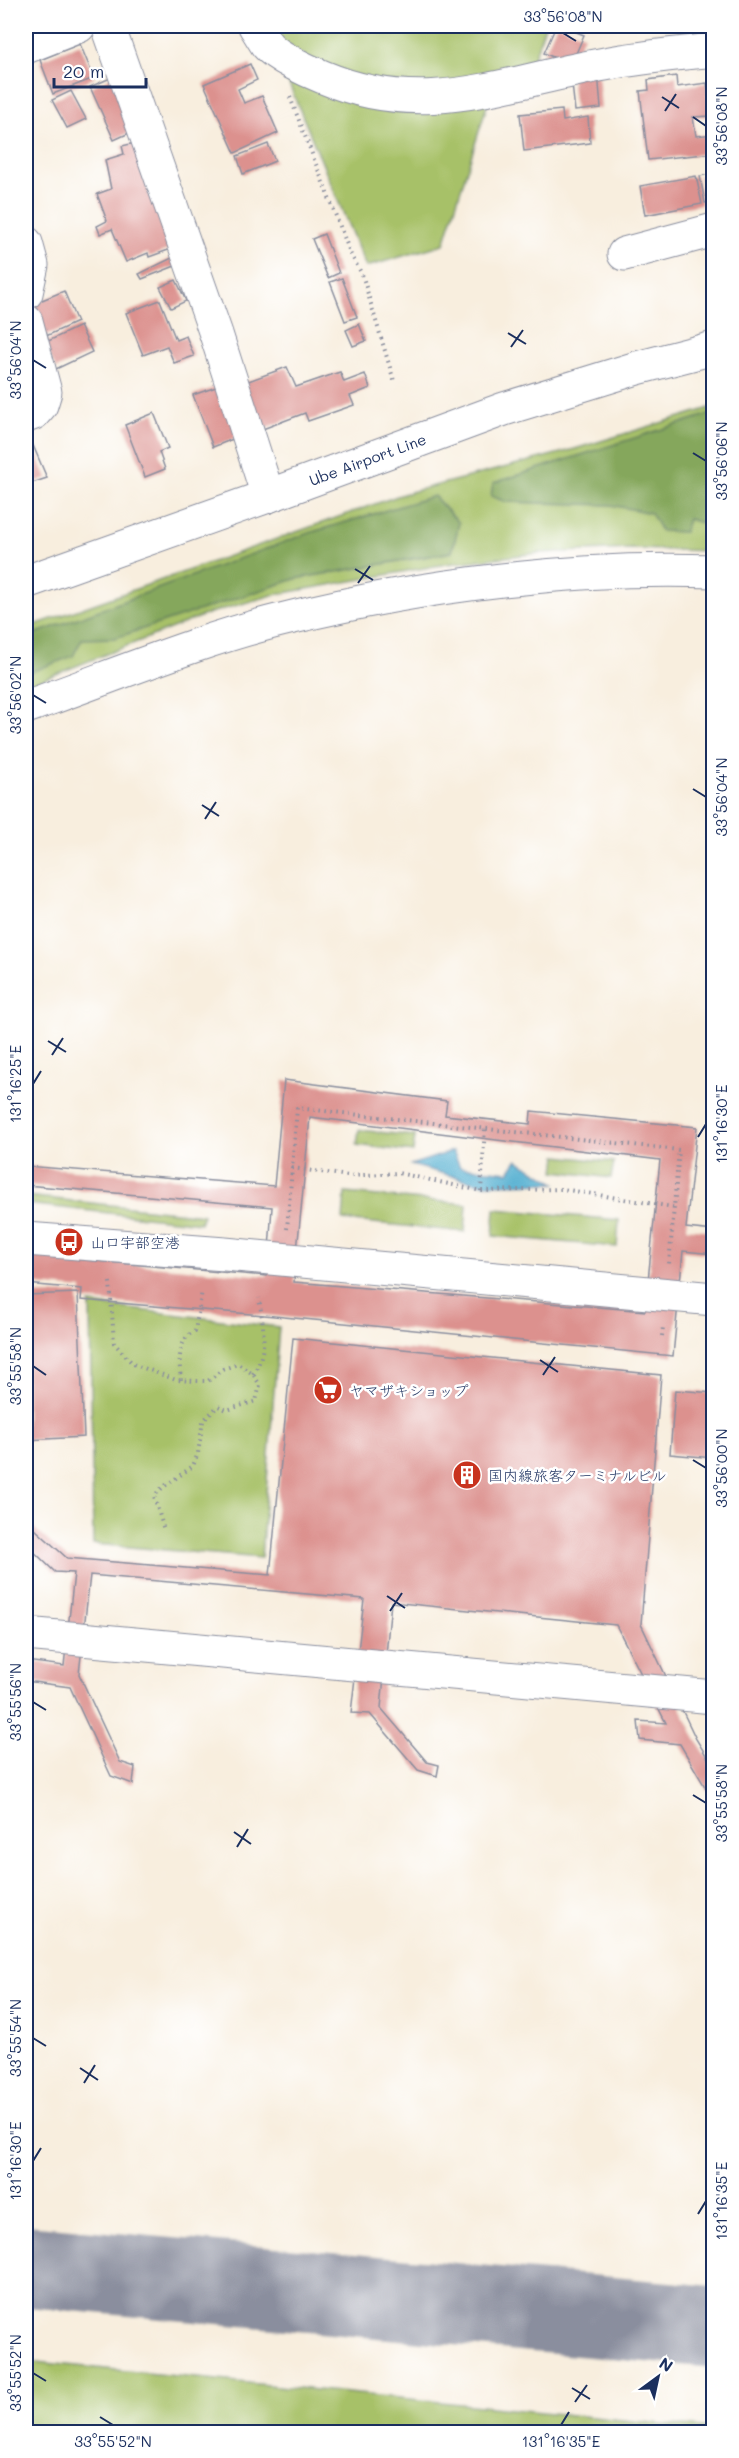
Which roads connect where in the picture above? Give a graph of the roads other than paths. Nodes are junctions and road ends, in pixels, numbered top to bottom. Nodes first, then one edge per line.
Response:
1 (79, 26) edge
2 (108, 26) edge
3 (262, 36) edge
4 (26, 47) edge
5 (714, 50) edge
6 (714, 230) edge
7 (26, 243) edge
8 (624, 254) dead end
9 (26, 293) edge
10 (26, 321) edge
11 (714, 348) edge
12 (26, 416) edge
13 (268, 496) junction
14 (714, 571) edge
15 (26, 582) edge
16 (26, 707) edge
17 (27, 1238) edge
18 (714, 1299) edge
19 (26, 1634) edge
20 (714, 1697) edge

1 - 4 street
2 - 13 street
3 - 5 street
6 - 8 street
7 - 9 street
10 - 12 street
11 - 13 street, Ube Airport Line
13 - 15 street, Ube Airport Line
14 - 16 street
17 - 18 street
19 - 20 street

